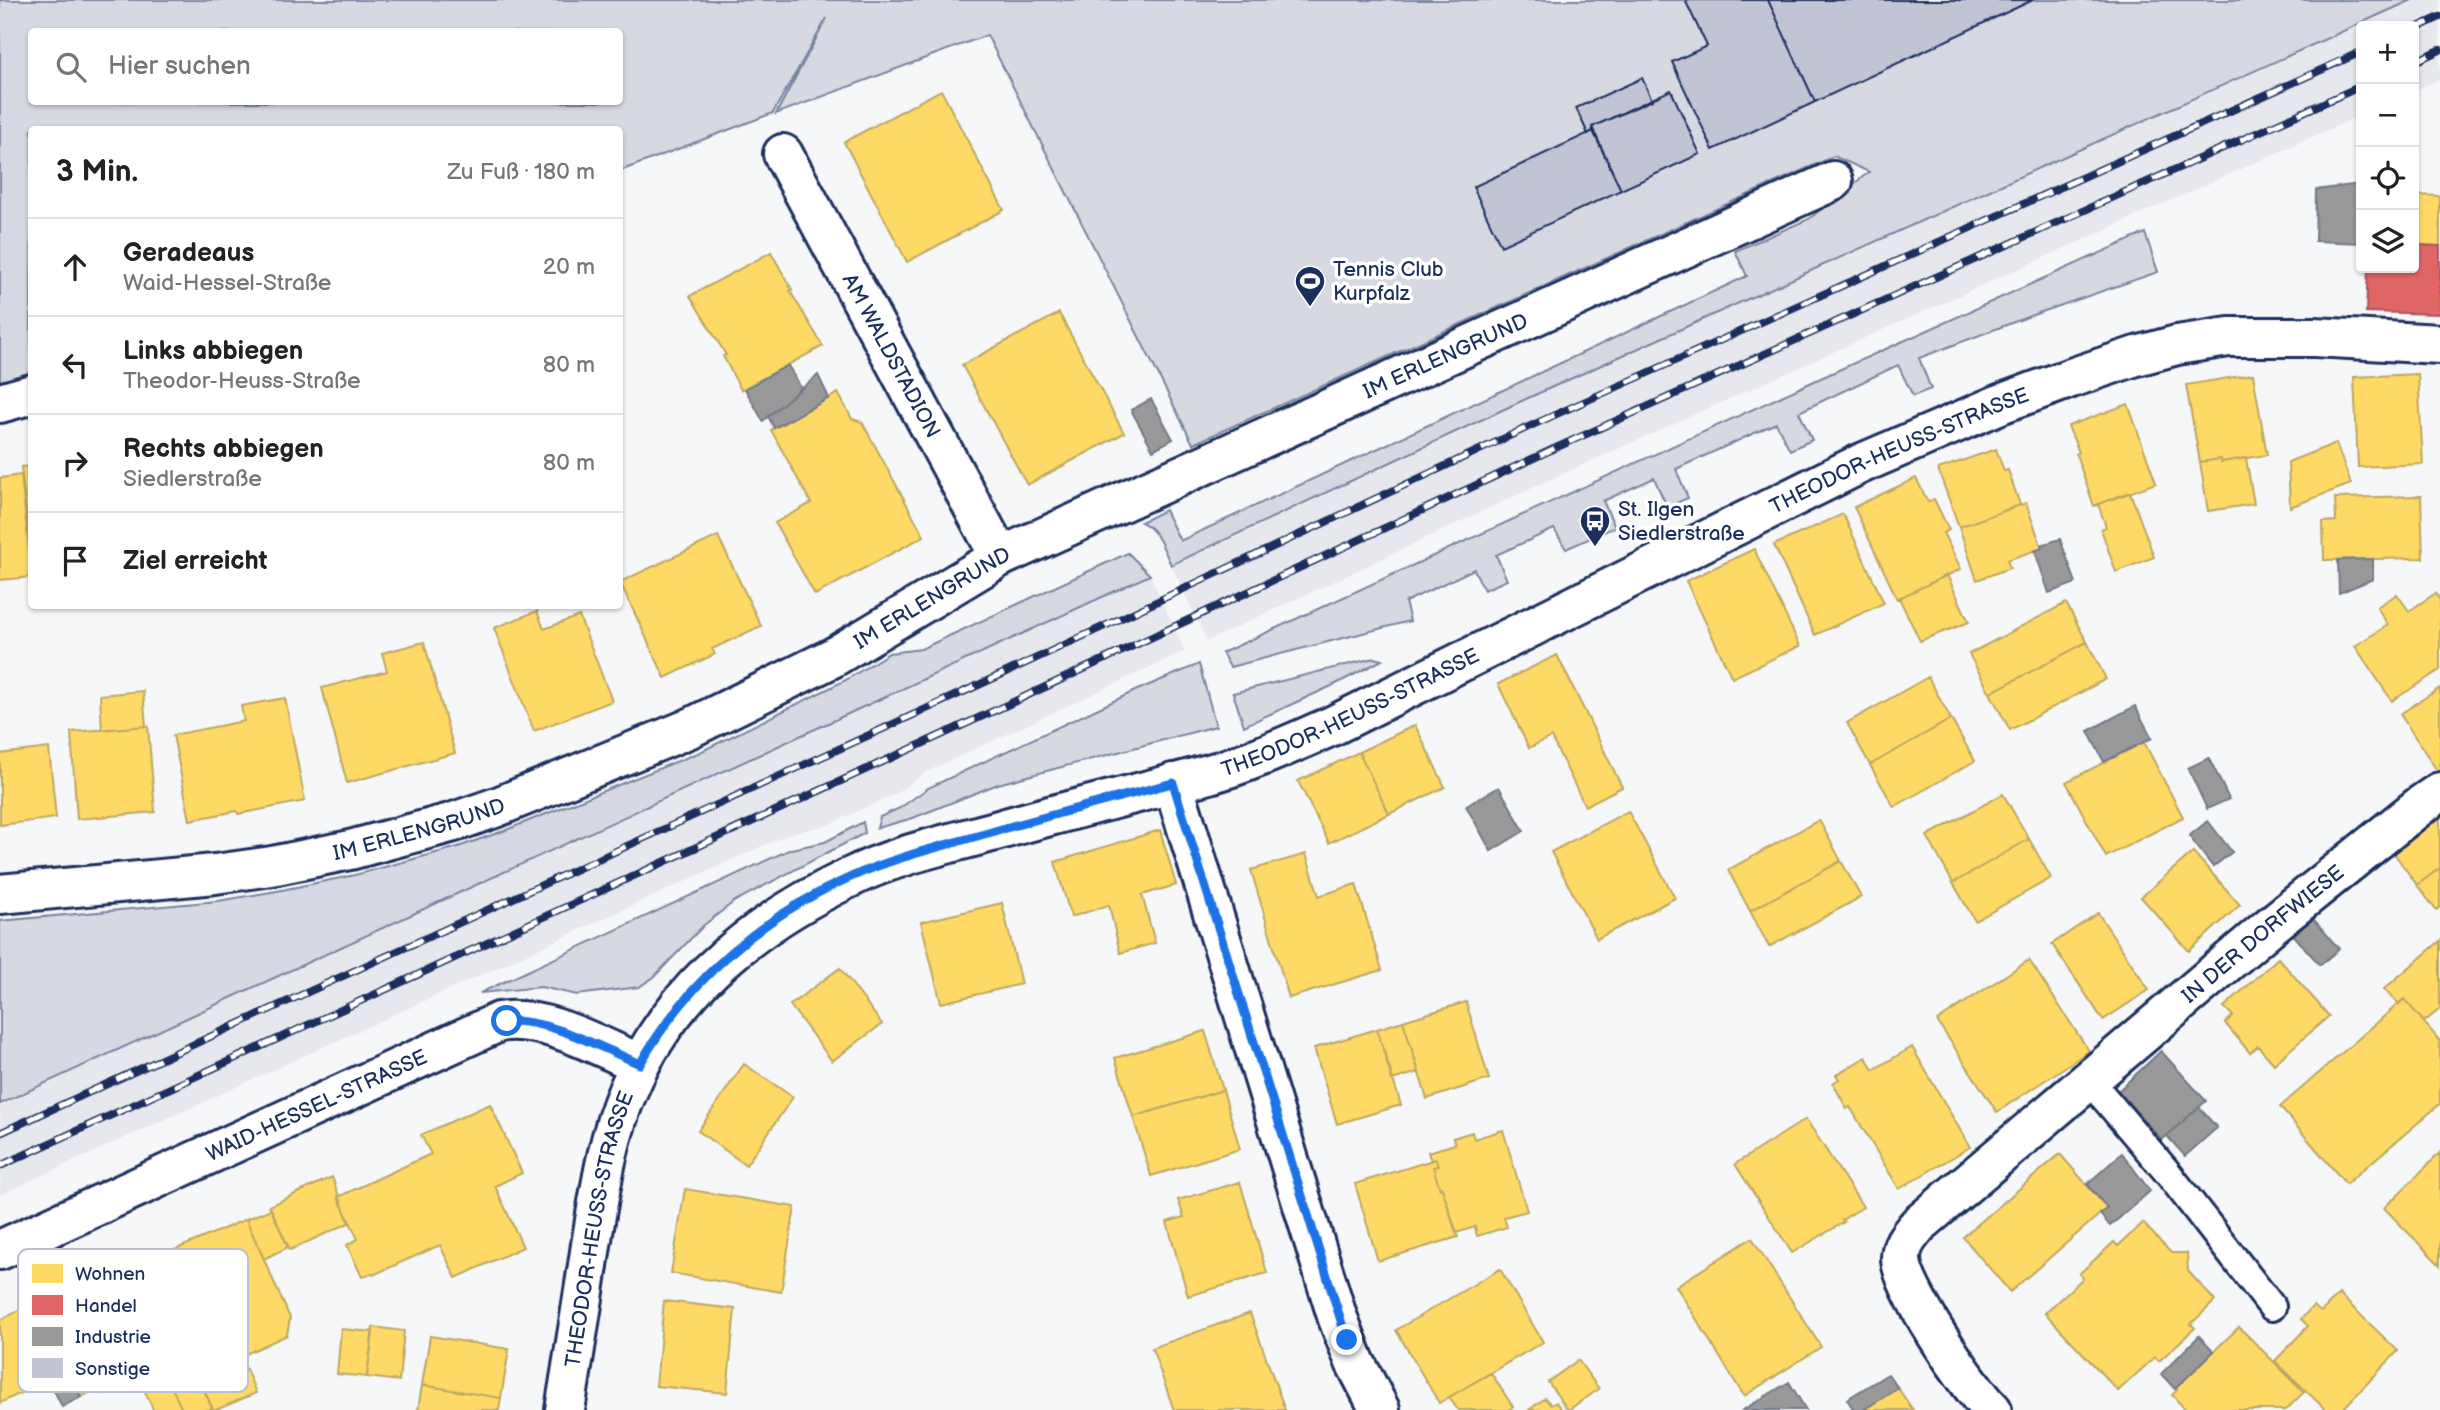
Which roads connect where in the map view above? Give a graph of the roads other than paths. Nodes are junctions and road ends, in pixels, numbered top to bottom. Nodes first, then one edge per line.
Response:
1 (783, 154) dead end
2 (1833, 181) dead end
3 (2440, 344) edge
4 (28, 395) edge
5 (0, 403) edge
6 (1000, 556) junction
7 (1173, 783) junction
8 (2440, 792) edge
9 (0, 894) edge
10 (640, 1064) junction
11 (2090, 1081) junction
12 (0, 1250) edge
13 (2272, 1307) dead end
14 (565, 1410) edge
15 (1380, 1410) edge
16 (1992, 1410) edge

1 - 6 street, AM WALDSTADION
2 - 6 street, IM ERLENGRUND
3 - 7 street, THEODOR-HEUSS-STRASSE
4 - 5 street
6 - 9 street, IM ERLENGRUND
7 - 10 street, THEODOR-HEUSS-STRASSE
7 - 15 street
8 - 11 street, IN DER DORFWIESE
10 - 12 street, WAID-HESSEL-STRASSE
10 - 14 street, THEODOR-HEUSS-STRASSE
11 - 13 lane
11 - 16 street, IN DER DORFWIESE

